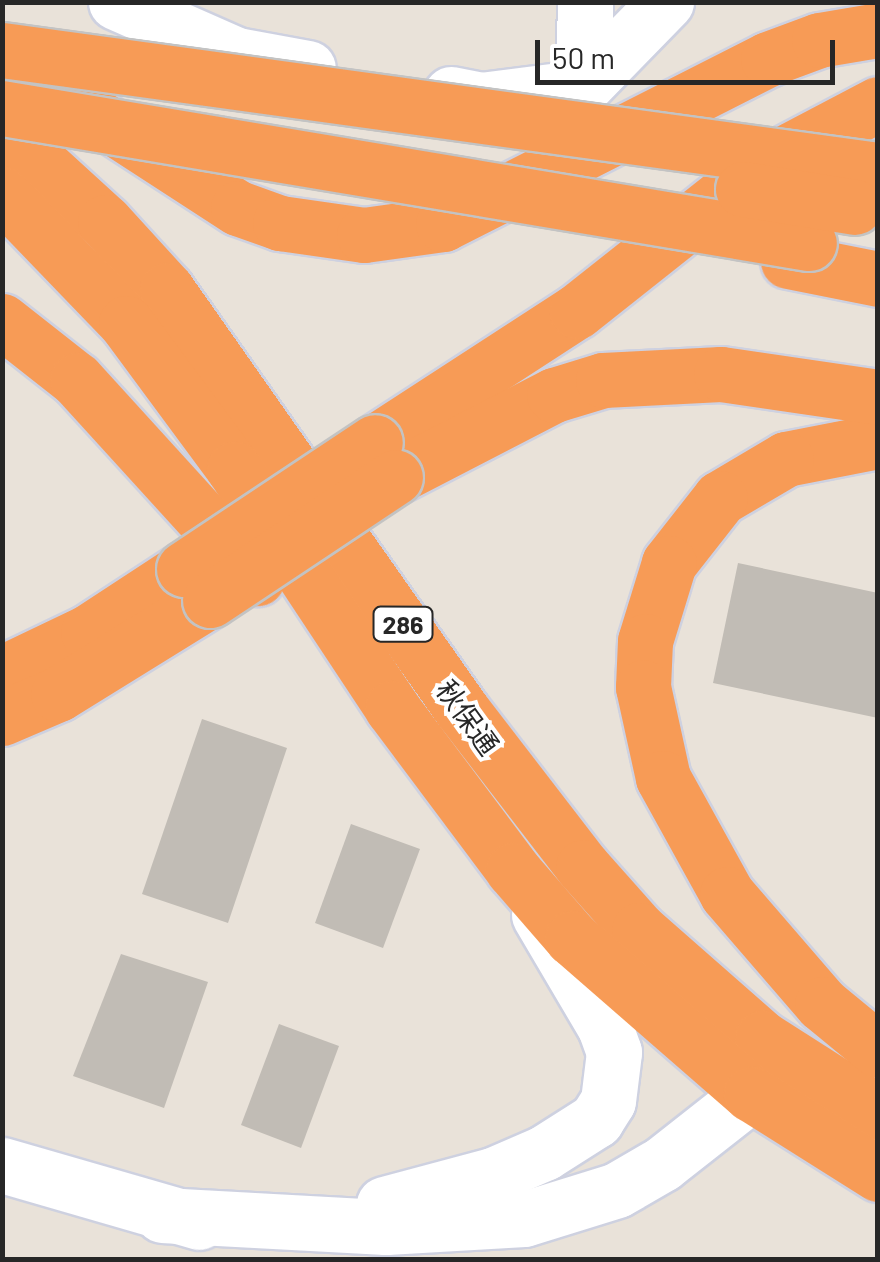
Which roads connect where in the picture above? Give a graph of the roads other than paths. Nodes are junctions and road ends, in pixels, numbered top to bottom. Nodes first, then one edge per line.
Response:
1 (116, 2) edge
2 (585, 2) edge
3 (666, 2) edge
4 (878, 30) edge
5 (2, 52) edge
6 (583, 87) junction
7 (878, 104) edge
8 (2, 108) edge
9 (2, 128) edge
10 (2, 194) edge
11 (872, 210) edge
12 (798, 252) junction
13 (878, 279) edge
14 (2, 321) edge
15 (878, 397) edge
16 (878, 441) edge
17 (385, 460) junction
18 (197, 584) junction
19 (2, 673) edge
20 (2, 718) edge
21 (440, 773) junction
22 (512, 870) junction
23 (878, 1050) edge
24 (750, 1094) junction
25 (856, 1100) edge
26 (2, 1165) edge
27 (878, 1174) edge
28 (162, 1215) junction
29 (242, 1222) junction
30 (520, 1260) edge

1 - 6 street
2 - 6 street
3 - 6 street
4 - 5 highway
5 - 11 highway, bridge
7 - 17 highway
8 - 12 highway, bridge
9 - 25 highway, 秋保通 / 286
10 - 21 highway, 秋保通 / 286
11 - 12 highway
12 - 13 highway
14 - 21 highway
15 - 17 highway
16 - 23 highway
17 - 18 highway, bridge
18 - 19 highway
18 - 20 highway
21 - 22 highway, 秋保通 / 286
22 - 24 highway, 秋保通 / 286
22 - 29 street
24 - 25 street
24 - 27 highway, 秋保通 / 286
24 - 29 street
26 - 28 street
28 - 29 street
28 - 30 street

